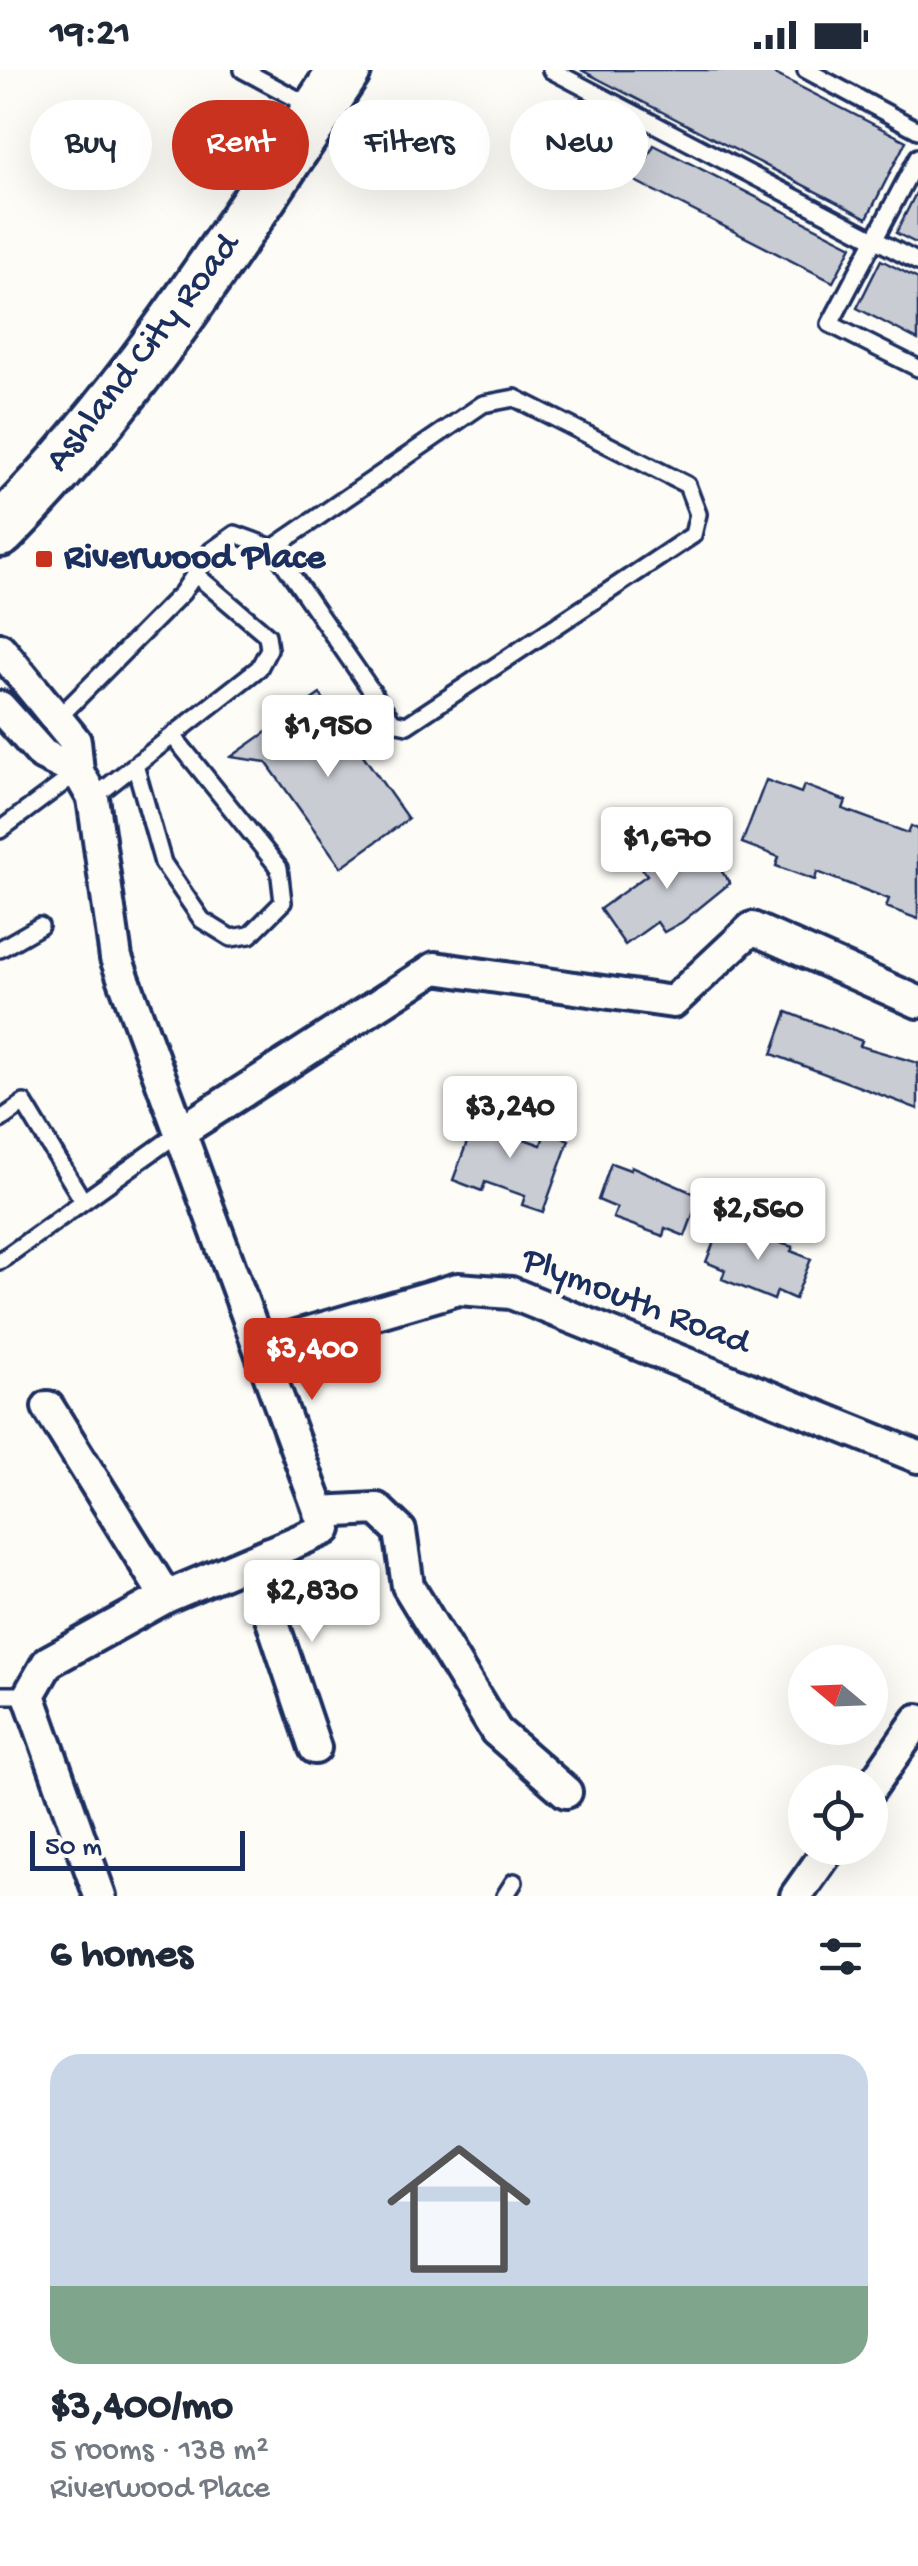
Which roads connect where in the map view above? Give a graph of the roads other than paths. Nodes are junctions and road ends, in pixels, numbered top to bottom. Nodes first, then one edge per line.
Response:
1 (242, 70) edge
2 (551, 70) edge
3 (806, 70) edge
4 (331, 90) edge
5 (918, 130) edge
6 (918, 156) edge
7 (874, 240) junction
8 (918, 262) edge
9 (918, 368) edge
10 (0, 531) edge
11 (273, 548) junction
12 (195, 574) junction
13 (0, 648) edge
14 (0, 707) edge
15 (57, 718) junction
16 (172, 736) junction
17 (135, 765) junction
18 (85, 785) junction
19 (0, 830) edge
20 (40, 926) dead end
21 (0, 948) edge
22 (918, 1002) edge
23 (0, 1120) edge
24 (180, 1132) junction
25 (83, 1202) junction
26 (0, 1261) edge
27 (259, 1347) junction
28 (48, 1407) dead end
29 (918, 1457) edge
30 (320, 1512) junction
31 (252, 1560) junction
32 (166, 1598) junction
33 (15, 1695) edge
34 (918, 1720) edge
35 (315, 1748) dead end
36 (887, 1765) edge
37 (566, 1792) dead end
38 (818, 1865) edge
39 (514, 1882) dead end
40 (100, 1896) edge
41 (504, 1896) edge
42 (796, 1896) edge

1 - 4 lane
2 - 7 lane
3 - 5 lane
4 - 10 highway, Ashland City Road
6 - 7 lane
7 - 8 lane
7 - 9 lane
11 - 11 lane
11 - 12 lane
12 - 15 lane
12 - 16 lane
13 - 15 street
14 - 18 street
15 - 18 street
16 - 17 lane
16 - 17 lane
17 - 18 lane
18 - 19 lane
18 - 24 street
20 - 21 lane
22 - 24 street
23 - 25 lane
24 - 25 lane
24 - 27 street
25 - 26 lane
27 - 29 street, Plymouth Road
27 - 30 street
28 - 32 street
30 - 31 street
30 - 37 street
31 - 32 street
31 - 35 street
32 - 33 street
33 - 40 street
34 - 36 street
38 - 42 street
39 - 41 lane

